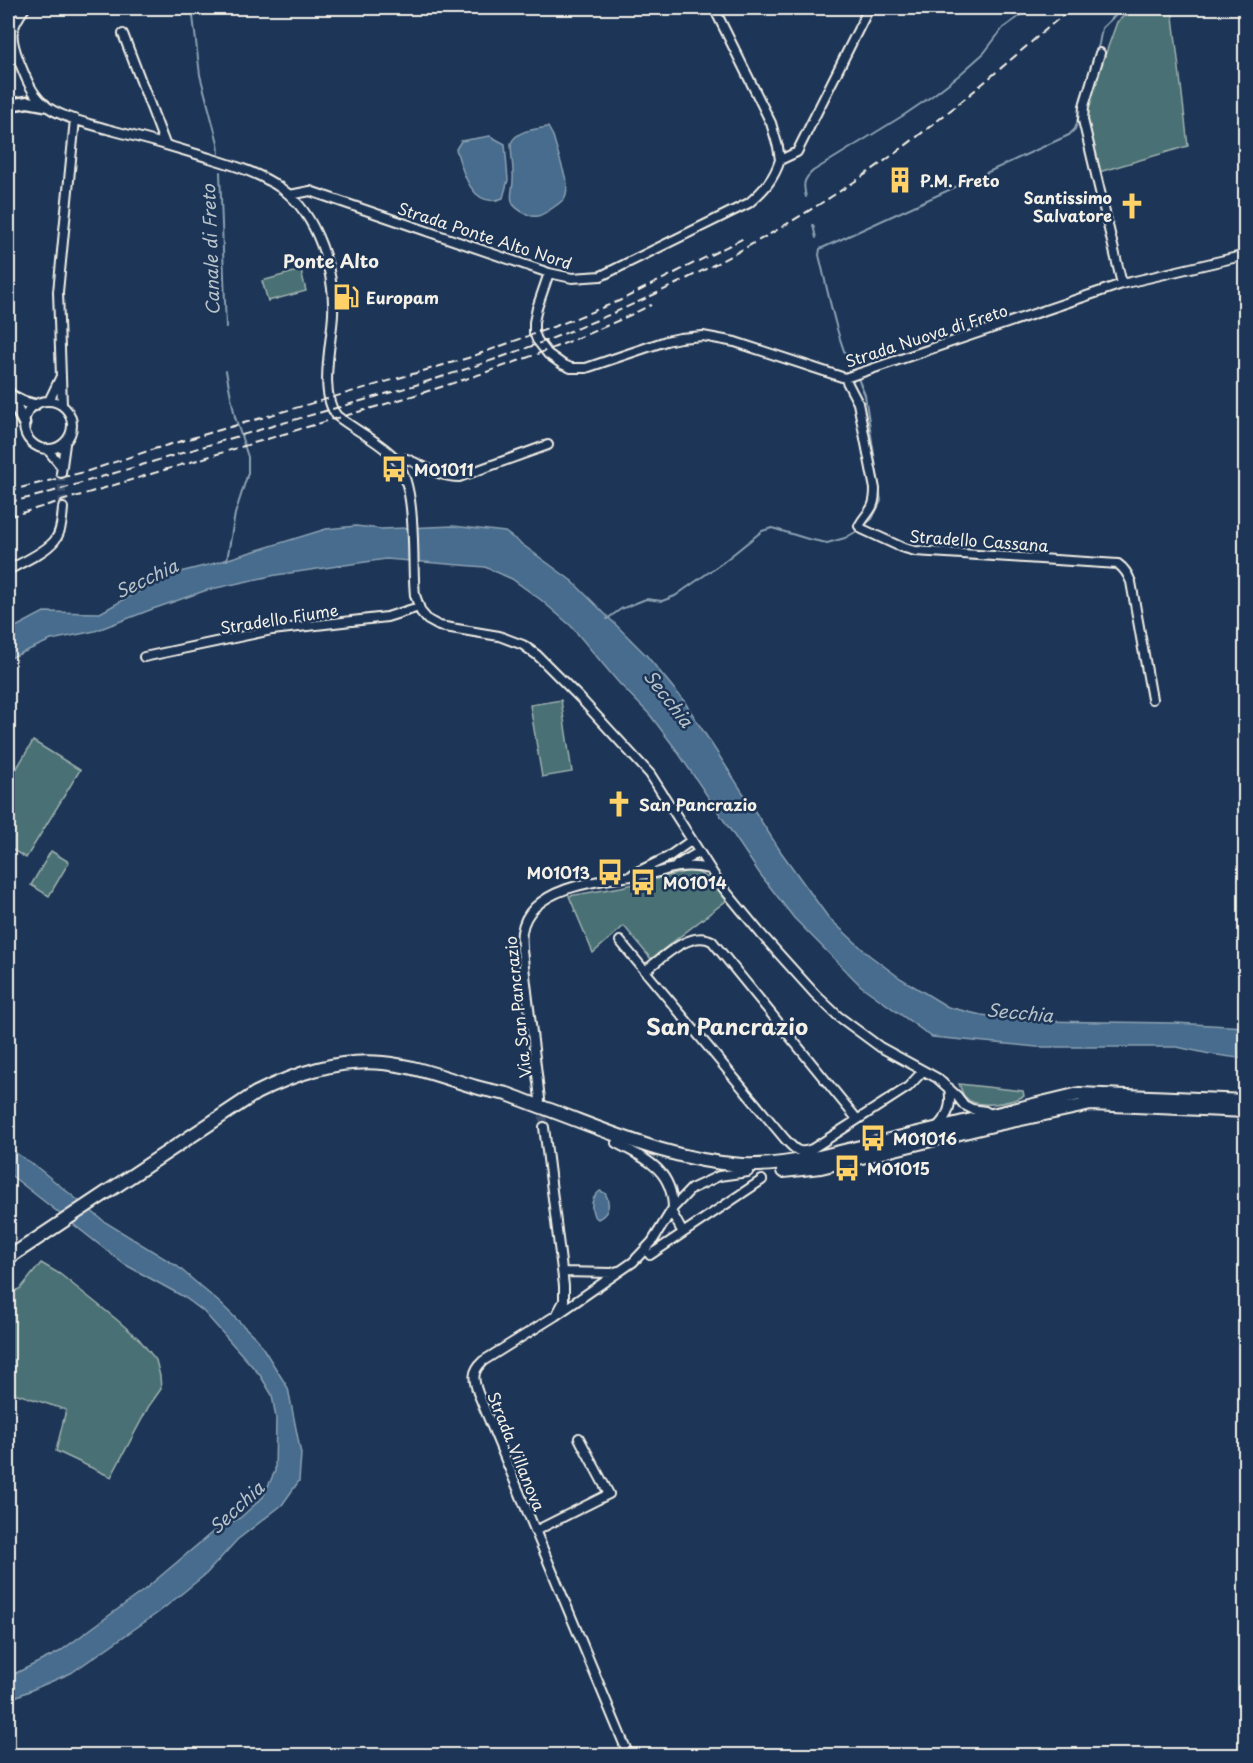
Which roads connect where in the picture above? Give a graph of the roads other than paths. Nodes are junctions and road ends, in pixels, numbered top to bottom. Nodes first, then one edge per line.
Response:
1 (25, 8) edge
2 (714, 8) edge
3 (869, 8) edge
4 (123, 34) dead end
5 (1100, 53) dead end
6 (8, 105) edge
7 (45, 105) junction
8 (75, 119) junction
9 (165, 144) junction
10 (780, 160) junction
11 (290, 195) junction
12 (1245, 255) edge
13 (549, 273) junction
14 (1122, 284) junction
15 (61, 375) junction
16 (845, 378) junction
17 (9, 394) edge
18 (49, 401) junction
19 (34, 405) junction
20 (62, 405) junction
21 (24, 423) junction
22 (65, 444) junction
23 (548, 445) dead end
24 (48, 450) junction
25 (398, 462) junction
26 (63, 508) tunnel mouth
27 (8, 570) edge
28 (418, 607) junction
29 (144, 657) dead end
30 (1152, 699) dead end
31 (692, 840) junction
32 (699, 852) junction
33 (673, 868) junction
34 (710, 869) junction
35 (628, 876) junction
36 (620, 941) dead end
37 (645, 970) junction
38 (923, 1071) junction
39 (475, 1087) junction
40 (949, 1088) junction
41 (540, 1099) tunnel mouth
42 (1245, 1101) edge
43 (1245, 1111) edge
44 (993, 1116) junction
45 (857, 1119) junction
46 (544, 1127) tunnel mouth
47 (934, 1130) junction
48 (616, 1143) junction
49 (747, 1172) junction
50 (762, 1180) dead end
51 (672, 1209) junction
52 (683, 1233) junction
53 (650, 1255) dead end
54 (8, 1257) edge
55 (622, 1270) junction
56 (563, 1272) junction
57 (555, 1316) junction
58 (579, 1438) dead end
59 (535, 1531) junction
60 (629, 1755) edge

1 - 7 street
2 - 10 street
3 - 10 street, Strada Ponte Alto Nord
4 - 9 street
5 - 14 street
6 - 7 street
7 - 8 street
8 - 9 street
8 - 15 street
9 - 11 street
10 - 13 street, Strada Ponte Alto Nord
11 - 13 street, Strada Ponte Alto Nord
11 - 25 street
12 - 14 street, Strada Nuova di Freto
13 - 16 street, Strada Nuova di Freto
14 - 16 street, Strada Nuova di Freto
15 - 18 street
15 - 20 street
16 - 30 street, Stradello Cassana
17 - 19 street
17 - 21 street
18 - 19 street
18 - 20 street
19 - 21 street
20 - 22 street
21 - 24 street
22 - 24 street
22 - 24 street
23 - 25 street
25 - 28 street
26 - 27 street
28 - 29 street, Stradello Fiume
28 - 31 street
31 - 32 street
31 - 35 street, Via San Pancrazio
32 - 33 street, Via San Pancrazio
32 - 34 street
33 - 34 street, Via San Pancrazio
33 - 35 street, Via San Pancrazio
34 - 38 street
35 - 41 street, Via San Pancrazio
36 - 37 street
37 - 45 street
37 - 45 street
38 - 40 street
38 - 45 street
39 - 47 main road
39 - 48 main road
39 - 54 main road
40 - 44 street
40 - 47 street
42 - 44 main road
43 - 49 main road
44 - 47 main road
46 - 56 street
48 - 49 main road
48 - 51 street
49 - 51 street
50 - 52 street
51 - 52 street
51 - 55 street
52 - 53 street
55 - 56 street
55 - 57 street
56 - 57 street
57 - 59 street, Strada Villanova
58 - 59 street, Strada Villanova
59 - 60 street, Strada Villanova

